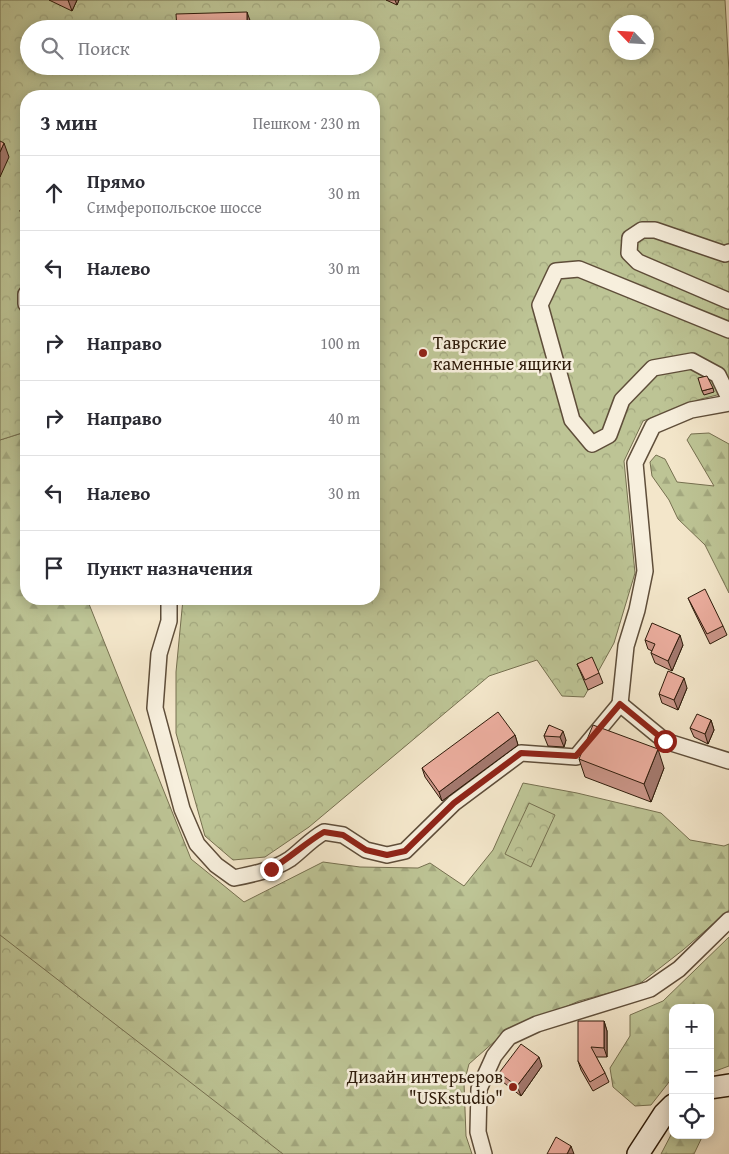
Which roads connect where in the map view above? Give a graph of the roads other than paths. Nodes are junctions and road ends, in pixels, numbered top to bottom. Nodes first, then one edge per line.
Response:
1 (729, 252) edge
2 (729, 301) edge
3 (729, 330) edge
4 (729, 398) edge
5 (729, 403) edge
6 (169, 605) edge
7 (620, 704) junction
8 (729, 761) edge
9 (729, 920) edge
10 (729, 1085) edge
11 (714, 1087) edge
12 (669, 1109) edge
13 (484, 1154) edge
14 (638, 1154) edge

1 - 2 street
3 - 4 street
5 - 7 street
6 - 7 street
7 - 8 street
9 - 13 street
10 - 11 main road
12 - 14 main road

